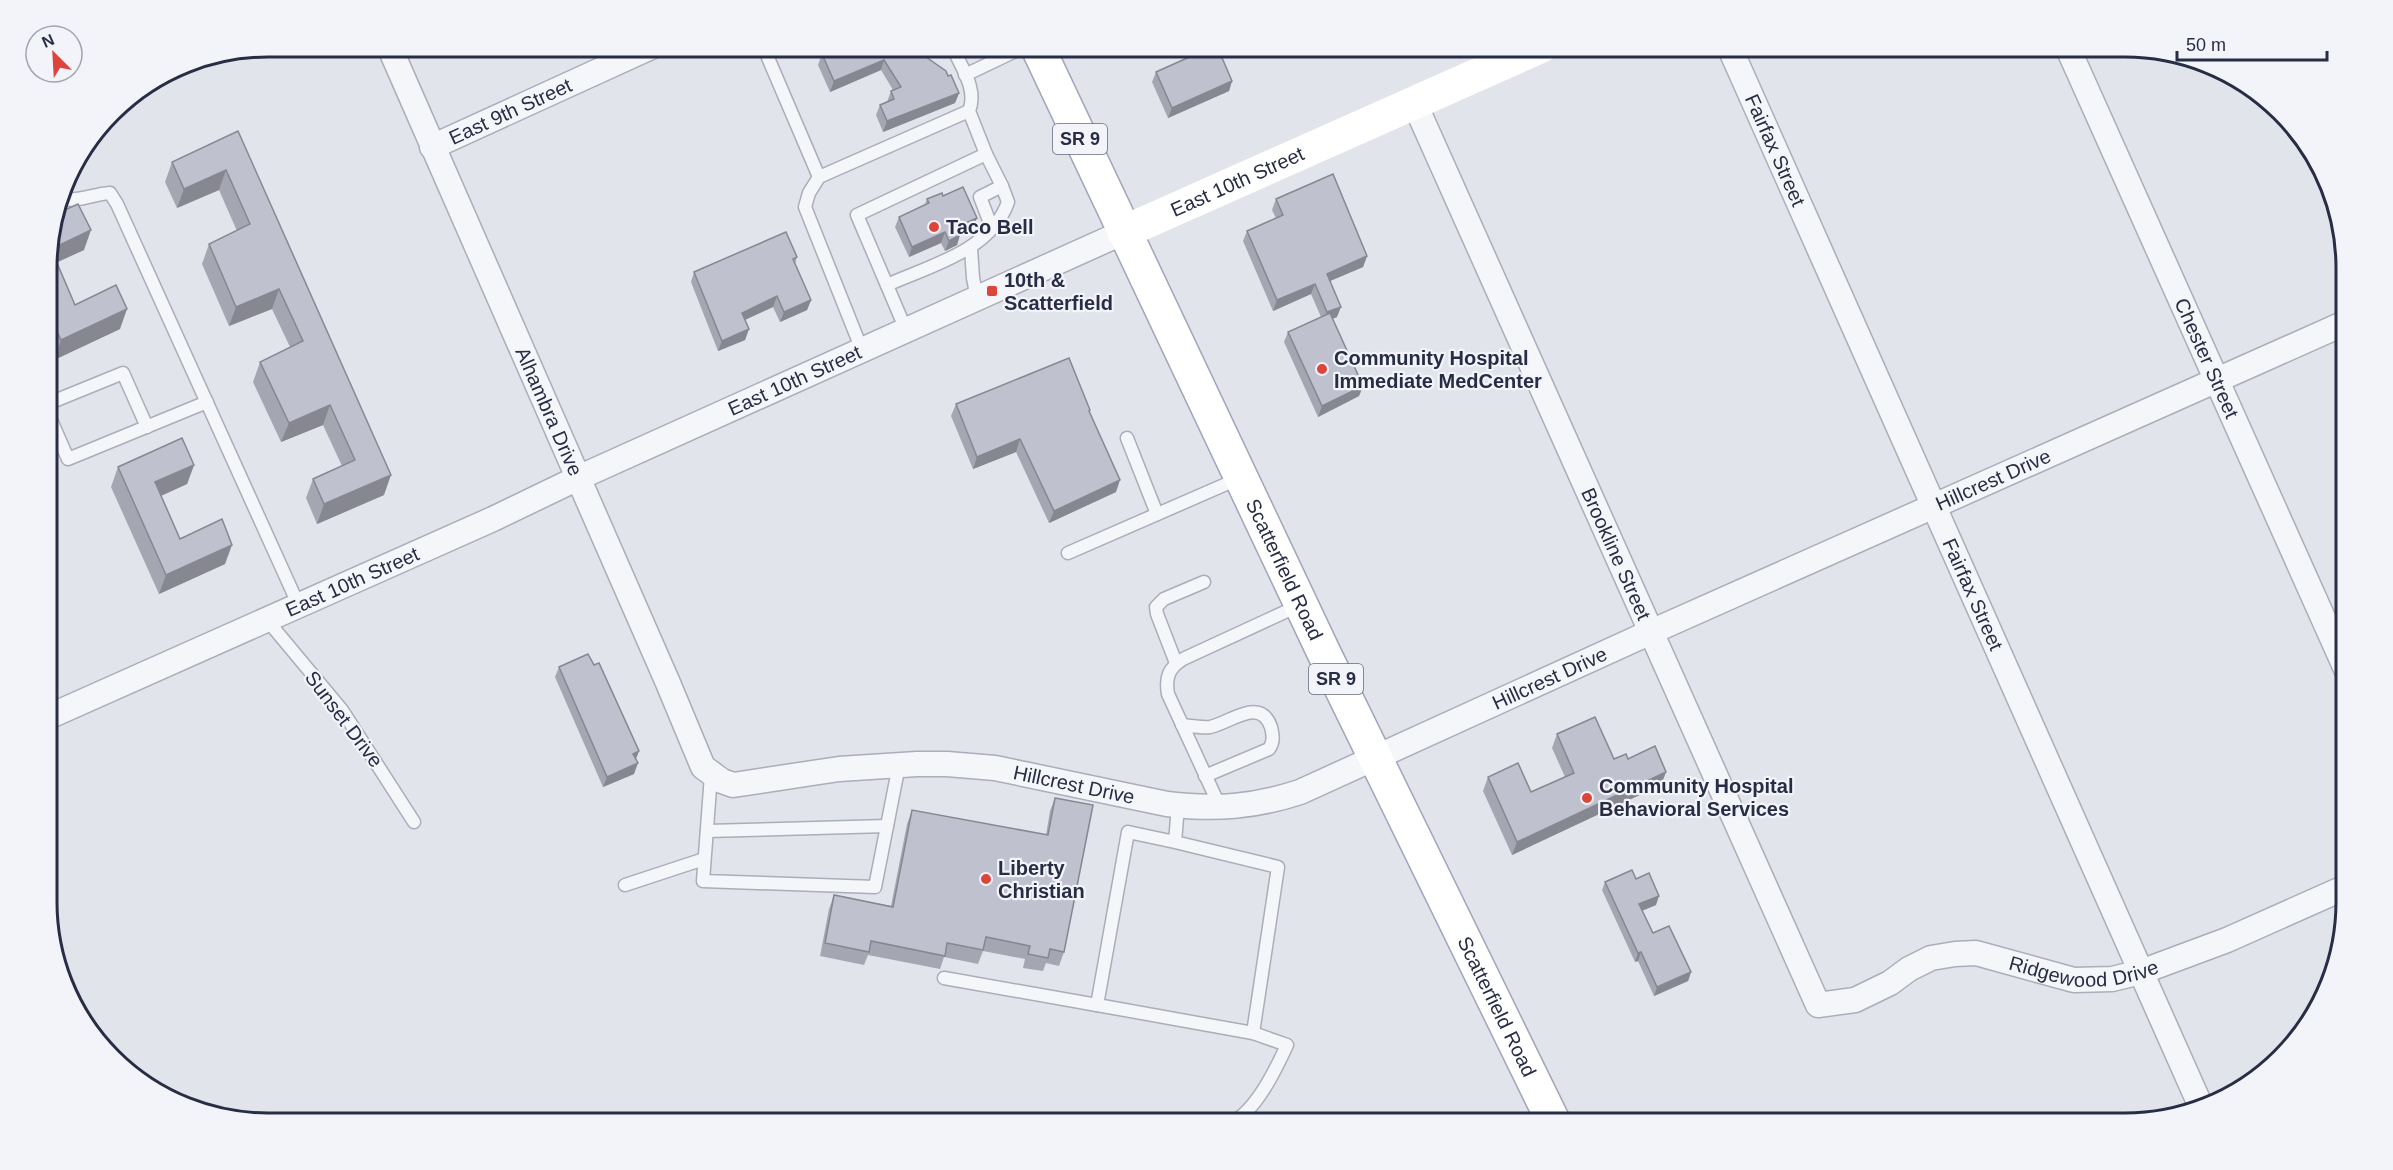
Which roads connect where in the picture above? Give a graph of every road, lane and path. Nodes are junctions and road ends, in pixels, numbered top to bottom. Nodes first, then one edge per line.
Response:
1 (394, 57) edge
2 (629, 57) edge
3 (768, 57) edge
4 (957, 57) edge
5 (1003, 57) edge
6 (1042, 57) edge
7 (1517, 57) edge
8 (1735, 57) edge
9 (2072, 57) edge
10 (965, 75) junction
11 (1414, 102) junction
12 (969, 111) junction
13 (432, 147) junction
14 (986, 154) junction
15 (819, 177) junction
16 (1002, 186) junction
17 (68, 200) edge
18 (993, 228) junction
19 (1124, 232) junction
20 (971, 248) junction
21 (887, 285) junction
22 (977, 298) junction
23 (2336, 327) edge
24 (906, 330) junction
25 (862, 350) junction
26 (2217, 380) junction
27 (57, 400) edge
28 (207, 402) junction
29 (147, 427) junction
30 (57, 434) edge
31 (1126, 438) dead end
32 (578, 478) junction
33 (1241, 478) junction
34 (1934, 506) junction
35 (1157, 514) junction
36 (1068, 552) dead end
37 (1204, 582) dead end
38 (1301, 605) junction
39 (299, 606) junction
40 (267, 620) junction
41 (1651, 632) junction
42 (2336, 647) edge
43 (1176, 663) junction
44 (57, 713) edge
45 (1182, 725) junction
46 (1375, 758) junction
47 (899, 765) junction
48 (711, 775) junction
49 (1205, 776) junction
50 (1178, 806) junction
51 (1220, 807) junction
52 (414, 822) dead end
53 (887, 826) junction
54 (706, 831) junction
55 (1175, 842) junction
56 (704, 859) junction
57 (626, 885) dead end
58 (2336, 891) edge
59 (2140, 972) junction
60 (945, 978) dead end
61 (1097, 1005) junction
62 (1818, 1005) joint
63 (1253, 1033) junction
64 (2198, 1100) edge
65 (1244, 1113) edge
66 (1549, 1113) edge

1 - 13 street, Alhambra Drive
2 - 13 street, East 9th Street
3 - 15 lane
4 - 10 lane
5 - 10 lane
6 - 19 main road, Scatterfield Road / SR 9
7 - 11 main road, East 10th Street
8 - 34 street, Fairfax Street
9 - 26 street, Chester Street
10 - 12 lane
11 - 19 main road, East 10th Street
11 - 41 street, Brookline Street
12 - 14 lane
12 - 15 lane
13 - 32 street, Alhambra Drive
14 - 16 lane
14 - 21 lane
15 - 25 lane
16 - 18 lane
16 - 18 lane
17 - 28 lane
18 - 20 lane
19 - 22 street, East 10th Street
19 - 33 main road, Scatterfield Road / SR 9
20 - 21 lane
20 - 22 lane
21 - 24 lane
22 - 24 street, East 10th Street
23 - 26 street, Hillcrest Drive
24 - 25 street, East 10th Street
25 - 32 street, East 10th Street
26 - 34 street, Hillcrest Drive
26 - 42 street, Chester Street
27 - 29 lane
28 - 29 lane
28 - 39 lane
29 - 30 lane
31 - 35 lane
32 - 39 street, East 10th Street
32 - 48 street, Alhambra Drive
33 - 35 lane
33 - 38 main road, Scatterfield Road / SR 9
34 - 41 street, Hillcrest Drive
34 - 59 street, Fairfax Street
35 - 36 lane
37 - 43 lane
38 - 43 lane
38 - 46 main road, Scatterfield Road / SR 9
39 - 40 street, East 10th Street
40 - 44 street, East 10th Street
40 - 52 lane, Sunset Drive
41 - 46 street, Hillcrest Drive
41 - 62 street, Brookline Street
43 - 45 lane
45 - 49 lane
45 - 49 lane
46 - 51 street, Hillcrest Drive
46 - 66 main road, Scatterfield Road / SR 9
47 - 48 street, Hillcrest Drive
47 - 50 street, Hillcrest Drive
47 - 53 lane
48 - 54 lane
49 - 51 lane
50 - 51 street, Hillcrest Drive
50 - 55 lane
53 - 54 lane
53 - 56 lane
54 - 56 lane
55 - 61 lane
55 - 63 lane
56 - 57 lane
58 - 59 street, Ridgewood Drive
59 - 62 street, Ridgewood Drive
59 - 64 street, Fairfax Street
60 - 61 lane
61 - 63 lane
63 - 65 lane

